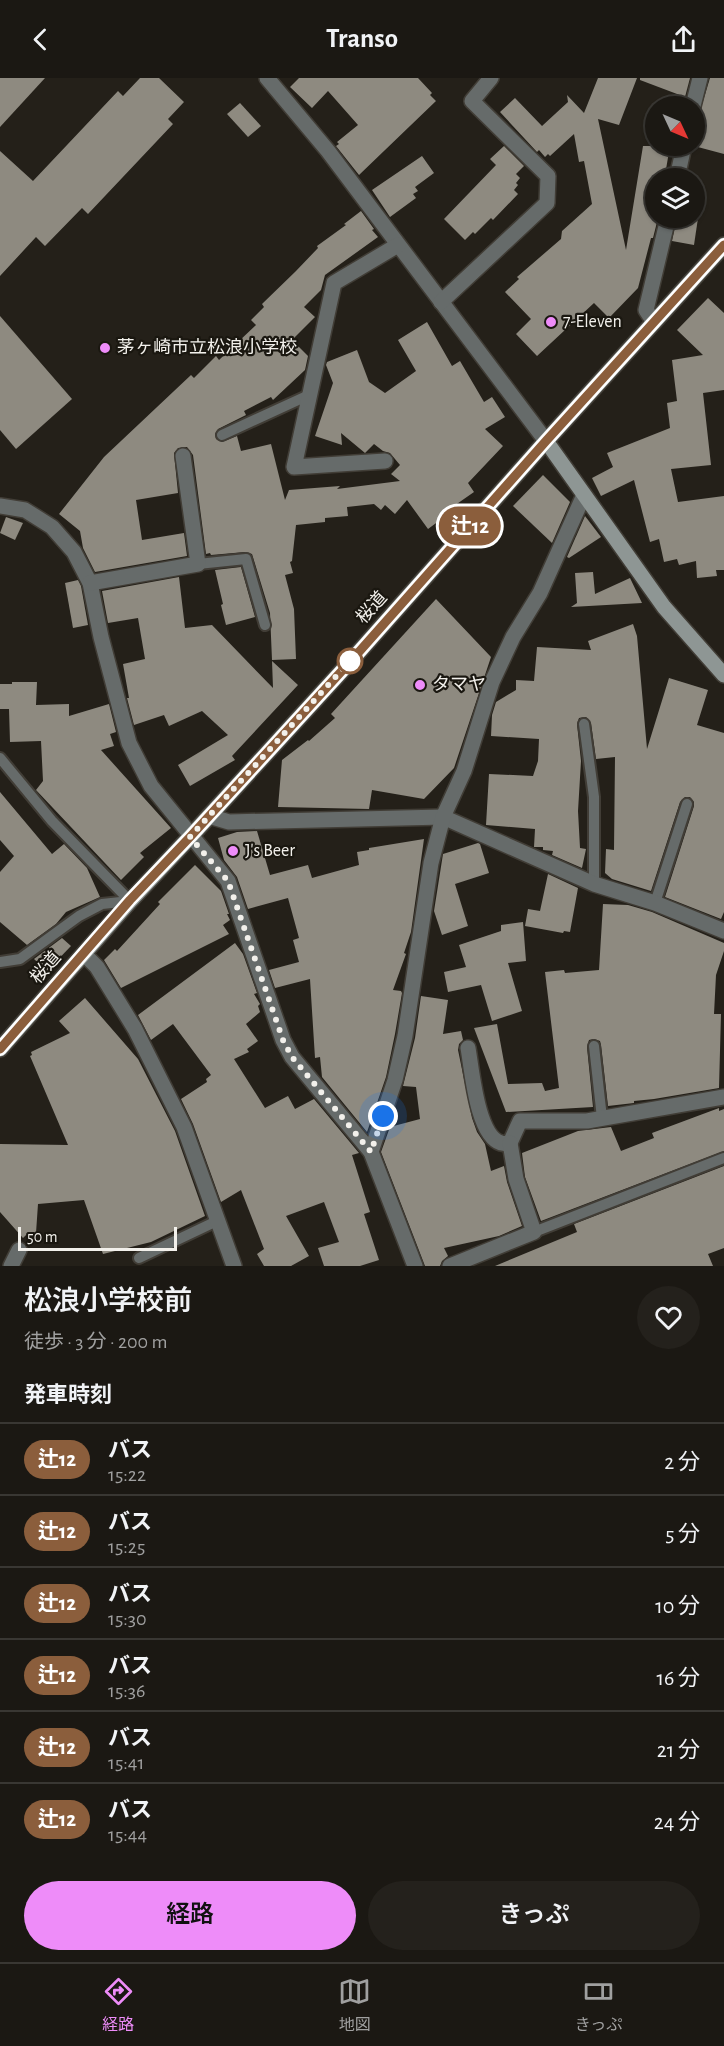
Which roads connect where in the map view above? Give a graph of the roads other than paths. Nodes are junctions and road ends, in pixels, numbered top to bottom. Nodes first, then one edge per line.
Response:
1 (267, 78) edge
2 (491, 78) edge
3 (700, 78) edge
4 (696, 96) edge
5 (666, 228) edge
6 (724, 245) edge
7 (398, 246) junction
8 (441, 302) junction
9 (654, 322) junction
10 (309, 395) junction
11 (222, 435) dead end
12 (546, 441) junction
13 (183, 456) dead end
14 (385, 461) dead end
15 (584, 495) junction
16 (1, 504) edge
17 (198, 564) junction
18 (90, 583) junction
19 (265, 625) dead end
20 (724, 675) edge
21 (584, 724) dead end
22 (0, 758) edge
23 (687, 804) dead end
24 (209, 816) junction
25 (444, 818) junction
26 (190, 837) junction
27 (594, 884) junction
28 (130, 900) junction
29 (655, 903) junction
30 (724, 931) edge
31 (84, 954) junction
32 (0, 962) edge
33 (594, 1046) dead end
34 (468, 1048) dead end
35 (0, 1049) edge
36 (724, 1097) edge
37 (602, 1119) junction
38 (510, 1143) junction
39 (371, 1152) junction
40 (724, 1158) edge
41 (219, 1220) junction
42 (534, 1232) junction
43 (19, 1250) dead end
44 (139, 1258) dead end
45 (11, 1266) edge
46 (234, 1266) edge
47 (415, 1266) edge
48 (450, 1266) edge

1 - 7 street
2 - 8 street
3 - 4 street
5 - 9 street
6 - 9 street, 桜道
7 - 8 street
7 - 10 street
8 - 12 street
9 - 12 street, 桜道
10 - 11 lane
10 - 14 street
12 - 15 street
12 - 24 street, 桜道
13 - 17 street
15 - 20 street
15 - 25 street
16 - 18 street
17 - 18 street
17 - 19 lane
18 - 26 street
21 - 27 lane
22 - 28 lane
23 - 29 lane
24 - 25 street
24 - 26 street, 桜道
25 - 27 street
25 - 39 street
26 - 28 street, 桜道
26 - 39 street
27 - 29 street
28 - 31 street, 桜道
28 - 32 lane
29 - 30 street
31 - 35 street, 桜道
31 - 41 street
33 - 37 lane
34 - 38 street
36 - 37 street
37 - 38 street
38 - 42 street
39 - 47 street
40 - 42 lane
41 - 44 lane
41 - 46 street
42 - 48 street
43 - 45 street

